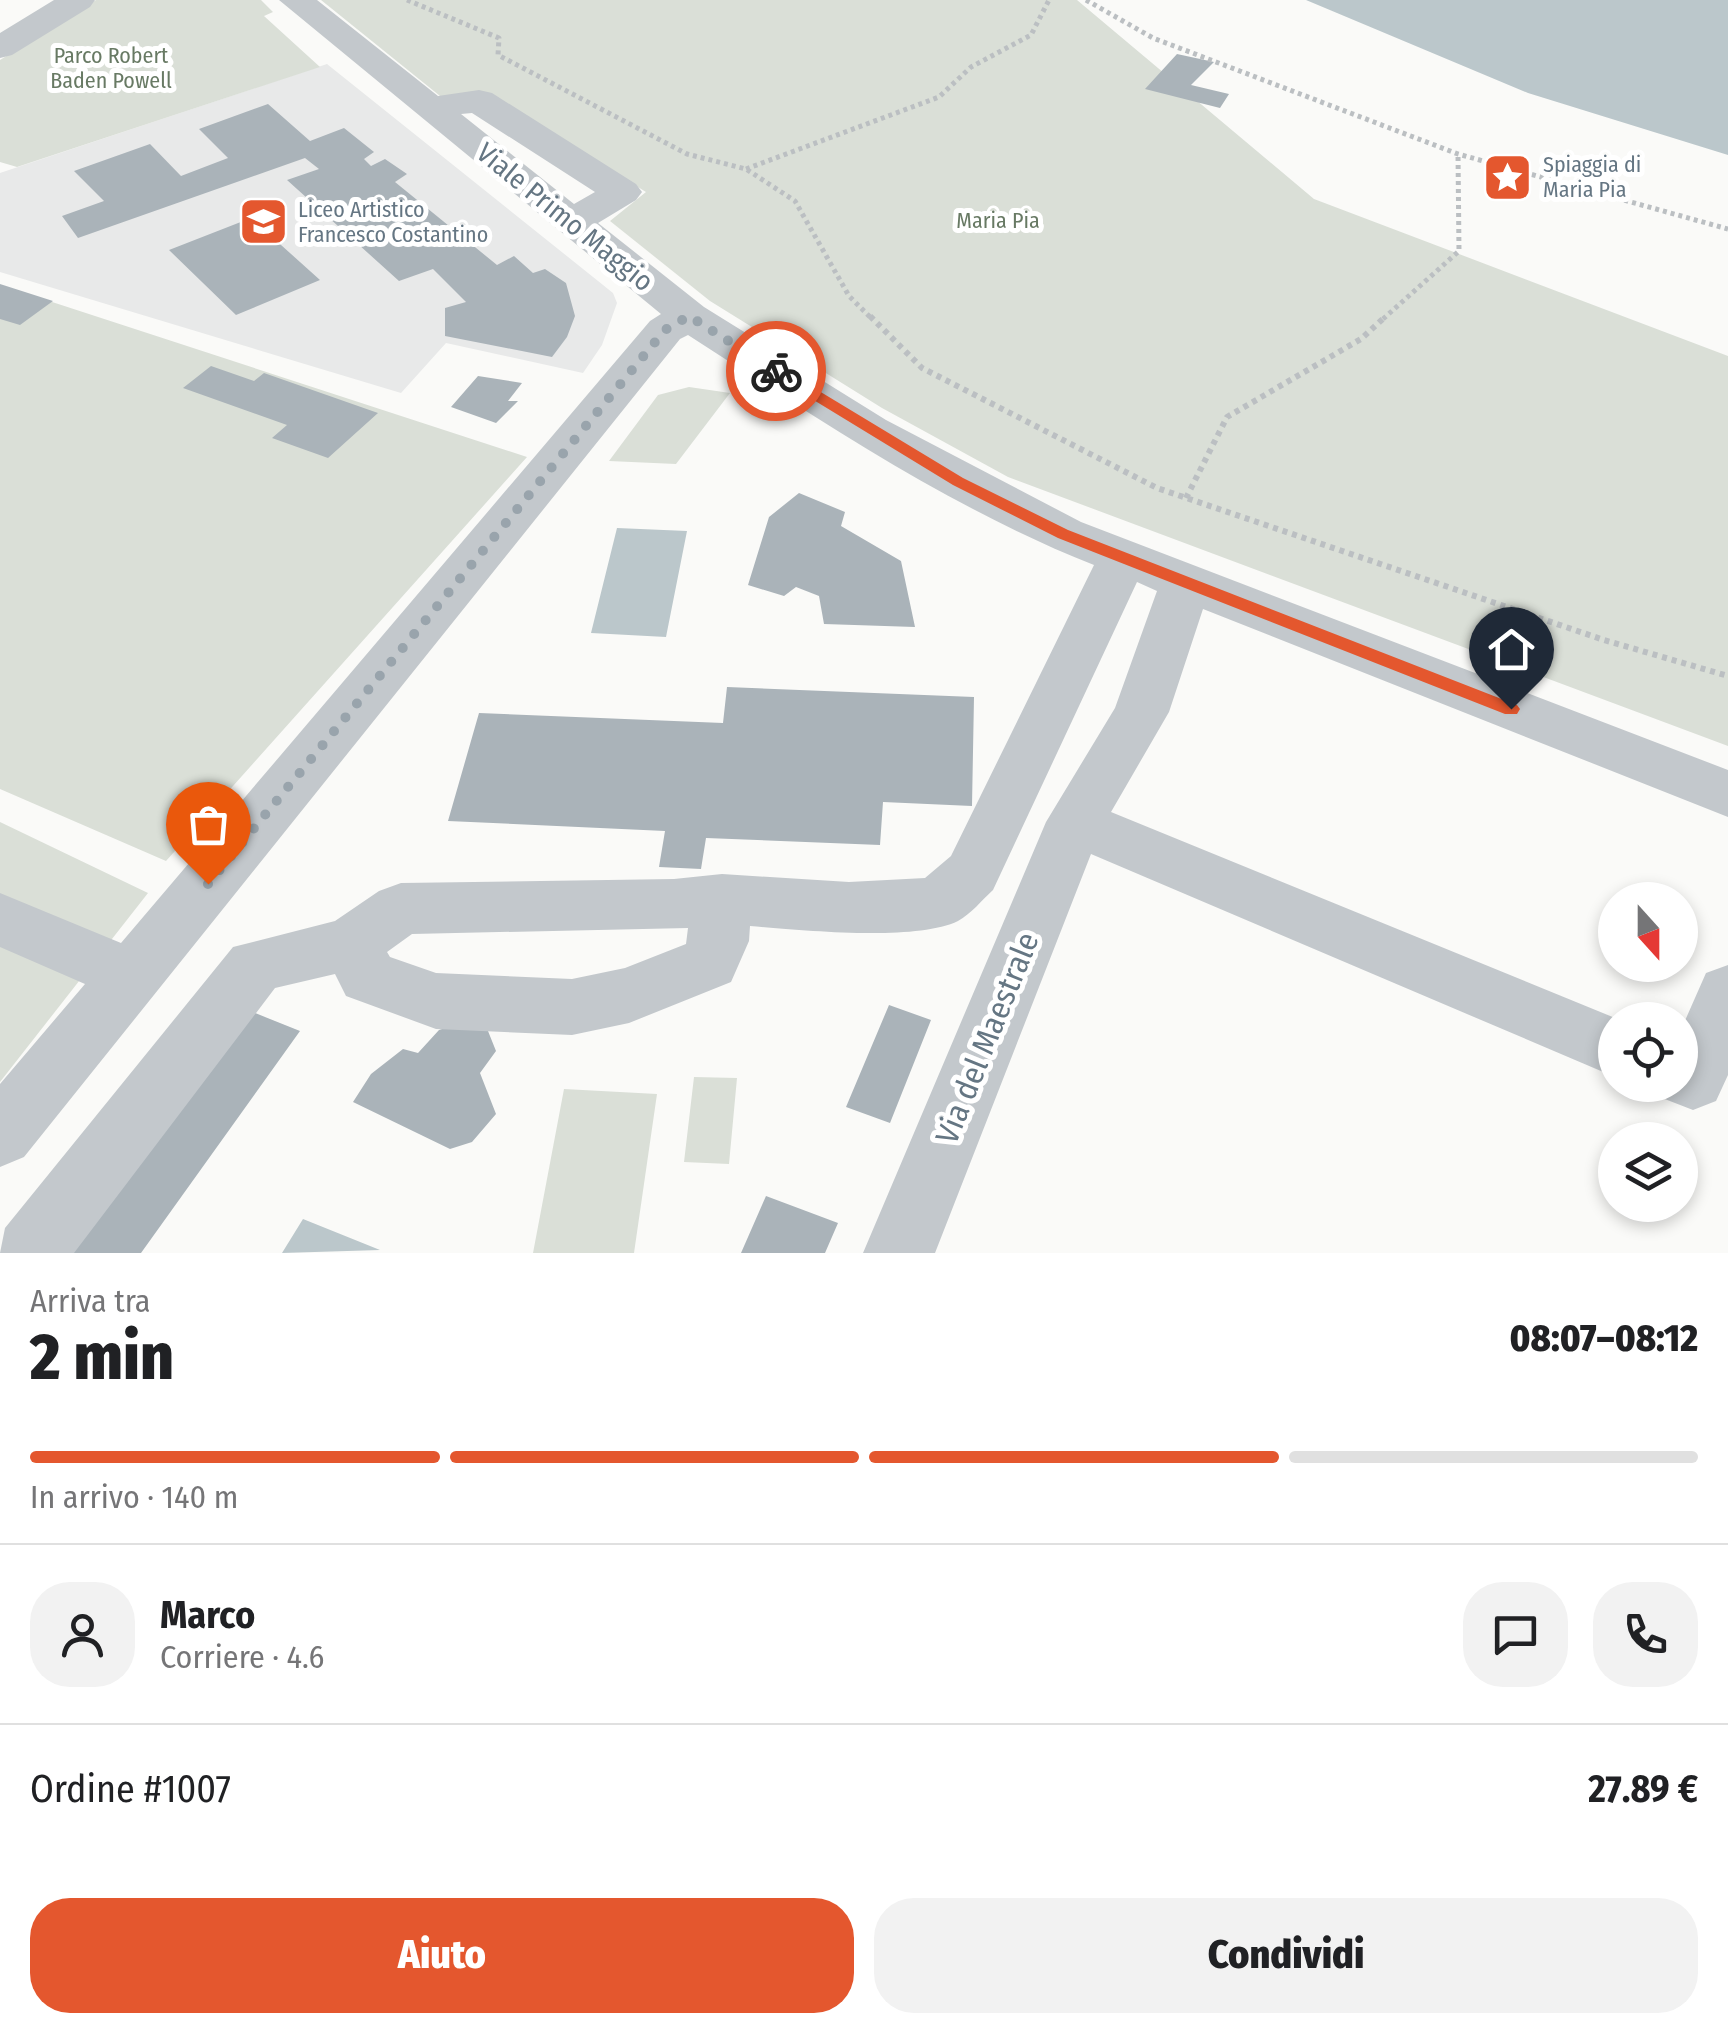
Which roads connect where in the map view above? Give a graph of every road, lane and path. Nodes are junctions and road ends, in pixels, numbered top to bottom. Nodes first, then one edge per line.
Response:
1 (78, 0) edge
2 (296, 0) edge
3 (407, 0) edge
4 (1048, 0) edge
5 (1086, 0) edge
6 (4, 32) edge
7 (429, 108) junction
8 (1458, 154) junction
9 (746, 169) junction
10 (572, 222) junction
11 (1728, 229) edge
12 (689, 316) junction
13 (1186, 498) junction
14 (1123, 558) junction
15 (1186, 582) junction
16 (1728, 676) edge
17 (1728, 794) edge
18 (1076, 822) junction
19 (722, 899) junction
20 (0, 919) edge
21 (351, 944) junction
22 (132, 976) junction
23 (1728, 993) edge
24 (1598, 1041) edge
25 (1698, 1068) edge
26 (0, 1136) edge
27 (30, 1253) edge
28 (898, 1253) edge

1 - 6 street
2 - 7 street, Viale Primo Maggio
3 - 9 path
4 - 9 path
5 - 8 path
7 - 10 street, Viale Primo Maggio
7 - 10 street
8 - 11 path
8 - 13 path
9 - 13 path
10 - 12 street, Viale Primo Maggio
12 - 14 street, Viale Primo Maggio
12 - 22 street
13 - 16 path
14 - 15 street, Viale Primo Maggio
14 - 19 street
15 - 17 street, Viale Primo Maggio
15 - 18 street, Via del Maestrale
18 - 24 street
18 - 28 street, Via del Maestrale
19 - 21 street
19 - 21 street
20 - 22 street
21 - 27 street
22 - 26 street
23 - 25 street

